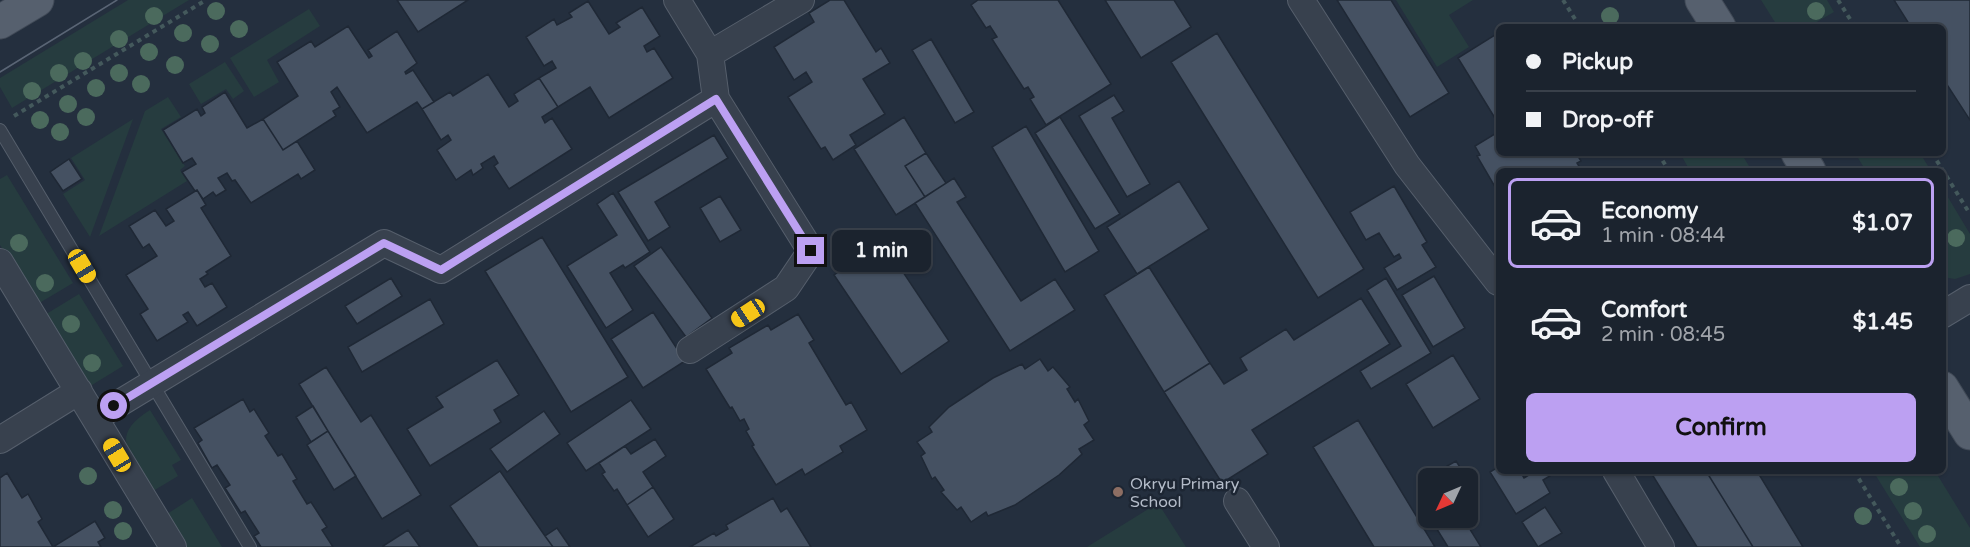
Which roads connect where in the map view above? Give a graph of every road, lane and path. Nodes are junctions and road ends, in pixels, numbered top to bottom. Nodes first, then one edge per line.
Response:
1 (37, 0) edge
2 (206, 0) edge
3 (677, 0) edge
4 (801, 0) edge
5 (1301, 0) edge
6 (1563, 0) edge
7 (1702, 0) edge
8 (1838, 0) edge
9 (0, 22) edge
10 (1578, 24) edge
11 (1717, 24) edge
12 (1853, 24) edge
13 (710, 54) junction
14 (716, 99) junction
15 (10, 118) dead end
16 (0, 129) edge
17 (1946, 175) edge
18 (1970, 214) edge
19 (0, 262) edge
20 (1496, 279) edge
21 (1970, 298) edge
22 (1946, 313) edge
23 (690, 350) dead end
24 (152, 383) junction
25 (79, 391) junction
26 (1946, 394) edge
27 (95, 418) junction
28 (1970, 433) edge
29 (0, 440) edge
30 (1618, 474) edge
31 (1856, 474) edge
32 (1237, 501) dead end
33 (173, 547) edge
34 (250, 547) edge
35 (1266, 547) edge
36 (1660, 547) edge
37 (1901, 547) edge

1 - 9 main road
2 - 15 path
3 - 13 street
4 - 13 street
5 - 20 street
6 - 10 path
7 - 11 main road
8 - 12 path
13 - 14 street
14 - 23 street
14 - 24 street
16 - 24 lane
17 - 18 path
19 - 25 street
21 - 22 street
24 - 27 street
24 - 34 lane
25 - 27 street
25 - 29 street
26 - 28 main road
27 - 33 street
30 - 36 street
31 - 37 path
32 - 35 street

